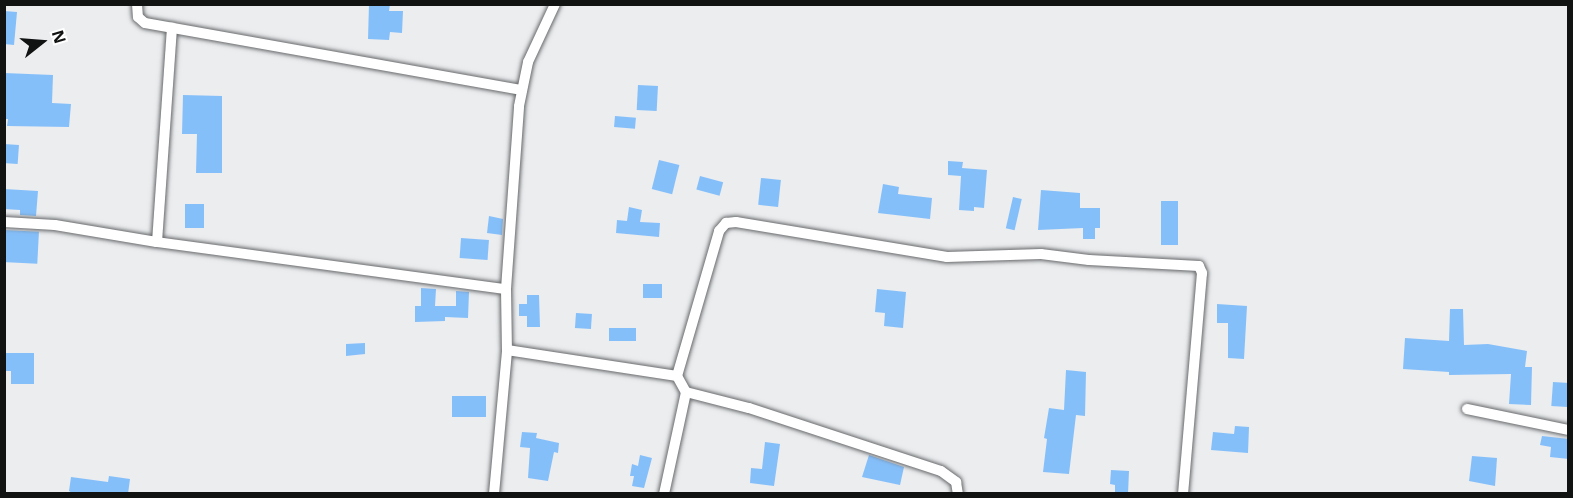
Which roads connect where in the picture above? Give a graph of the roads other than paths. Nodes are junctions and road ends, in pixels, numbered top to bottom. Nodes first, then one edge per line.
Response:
1 (137, 4) edge
2 (555, 4) edge
3 (172, 28) junction
4 (522, 90) junction
5 (4, 222) edge
6 (157, 242) junction
7 (506, 289) junction
8 (507, 350) junction
9 (677, 376) junction
10 (686, 392) junction
11 (1467, 409) dead end
12 (1569, 430) edge
13 (494, 494) edge
14 (664, 494) edge
15 (958, 494) edge
16 (1183, 494) edge

1 - 3 street
2 - 4 street
3 - 4 street
3 - 6 street
4 - 7 street
5 - 6 street
6 - 7 street
7 - 8 street
8 - 9 street
8 - 13 street
9 - 10 street
9 - 16 street
10 - 14 street
10 - 15 street
11 - 12 street

